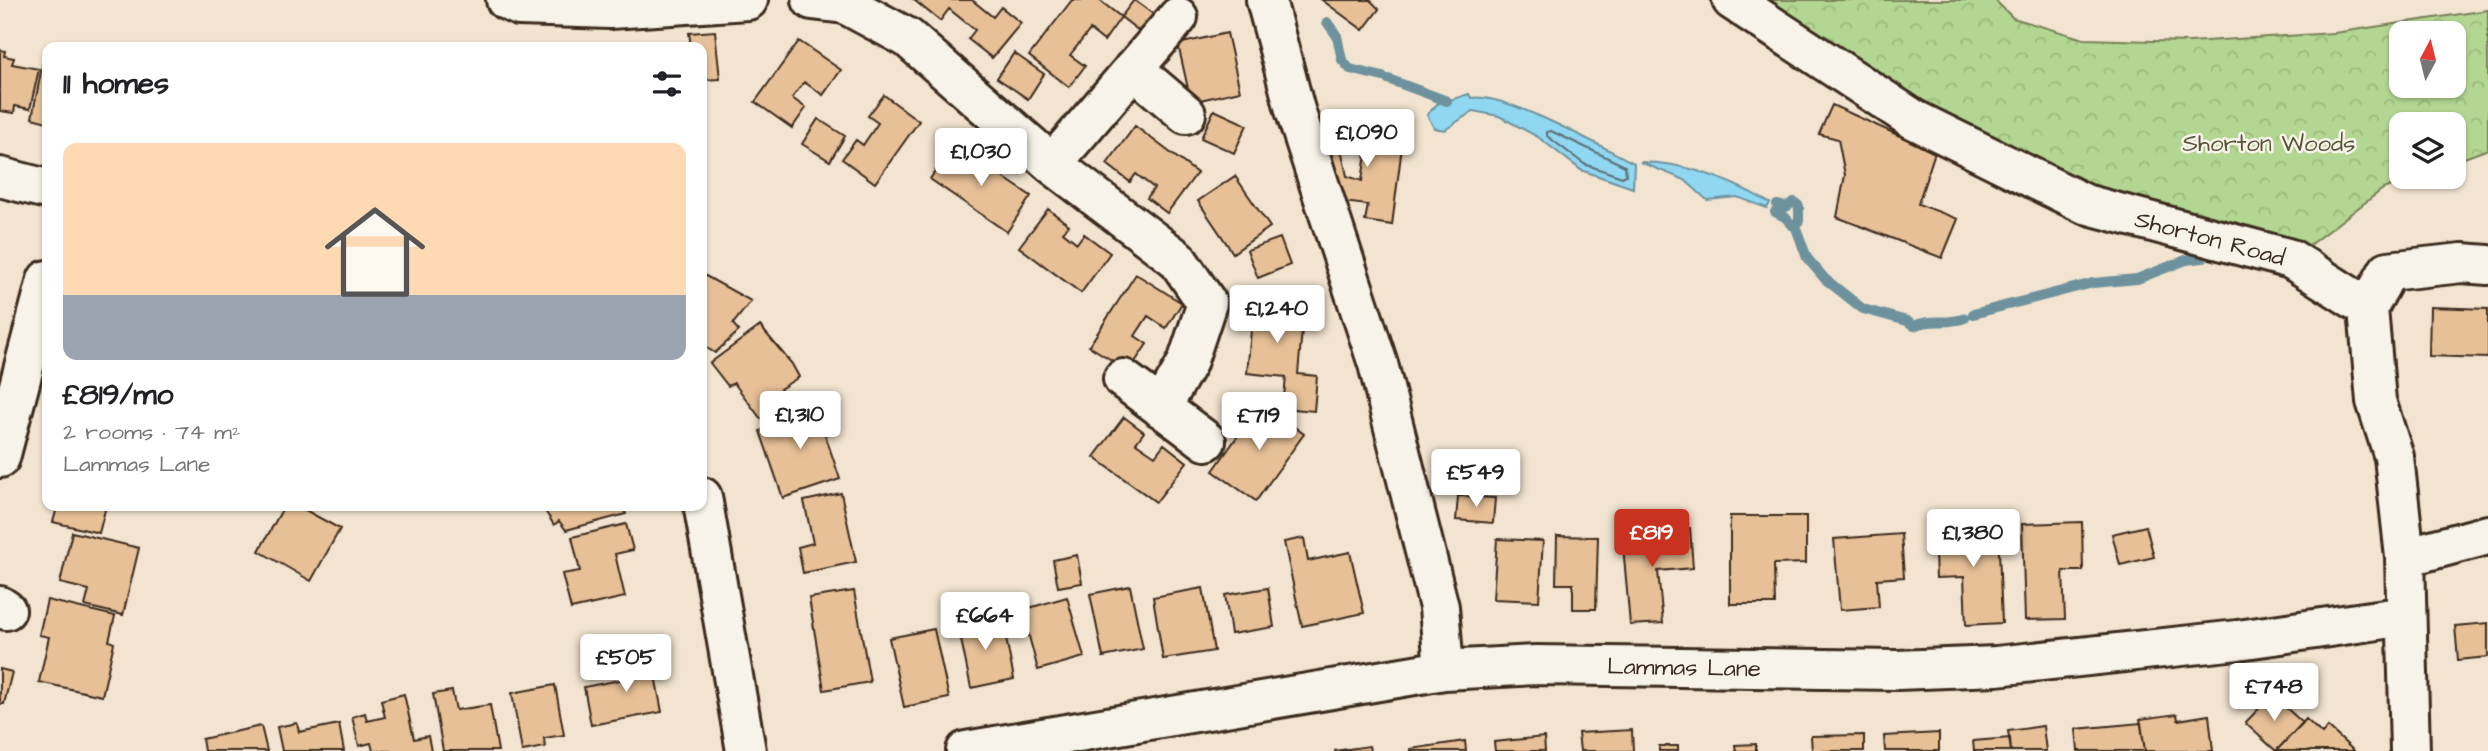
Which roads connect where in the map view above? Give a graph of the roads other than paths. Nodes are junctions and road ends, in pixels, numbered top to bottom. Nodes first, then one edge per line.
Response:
1 (506, 0) edge
2 (748, 0) edge
3 (812, 0) edge
4 (1266, 0) edge
5 (1732, 0) edge
6 (1178, 17) dead end
7 (1133, 69) junction
8 (1186, 114) dead end
9 (1052, 164) junction
10 (0, 177) edge
11 (42, 188) edge
12 (2488, 265) edge
13 (42, 299) edge
14 (2368, 308) junction
15 (1124, 379) dead end
16 (1161, 408) junction
17 (1206, 441) dead end
18 (0, 458) edge
19 (704, 511) edge
20 (2488, 535) edge
21 (2405, 557) junction
22 (2406, 616) junction
23 (1444, 670) junction
24 (746, 751) edge
25 (966, 751) edge
26 (2410, 751) edge

1 - 2 street
3 - 9 street
4 - 23 street
5 - 14 street, Shorton Road
6 - 7 street
7 - 8 street
7 - 9 street
9 - 16 street
10 - 11 street
12 - 14 street
13 - 18 street
14 - 21 street
15 - 16 street
16 - 17 street
19 - 24 street
20 - 21 street
21 - 22 street
22 - 23 street, Lammas Lane
22 - 26 street
23 - 25 street, Lammas Lane

